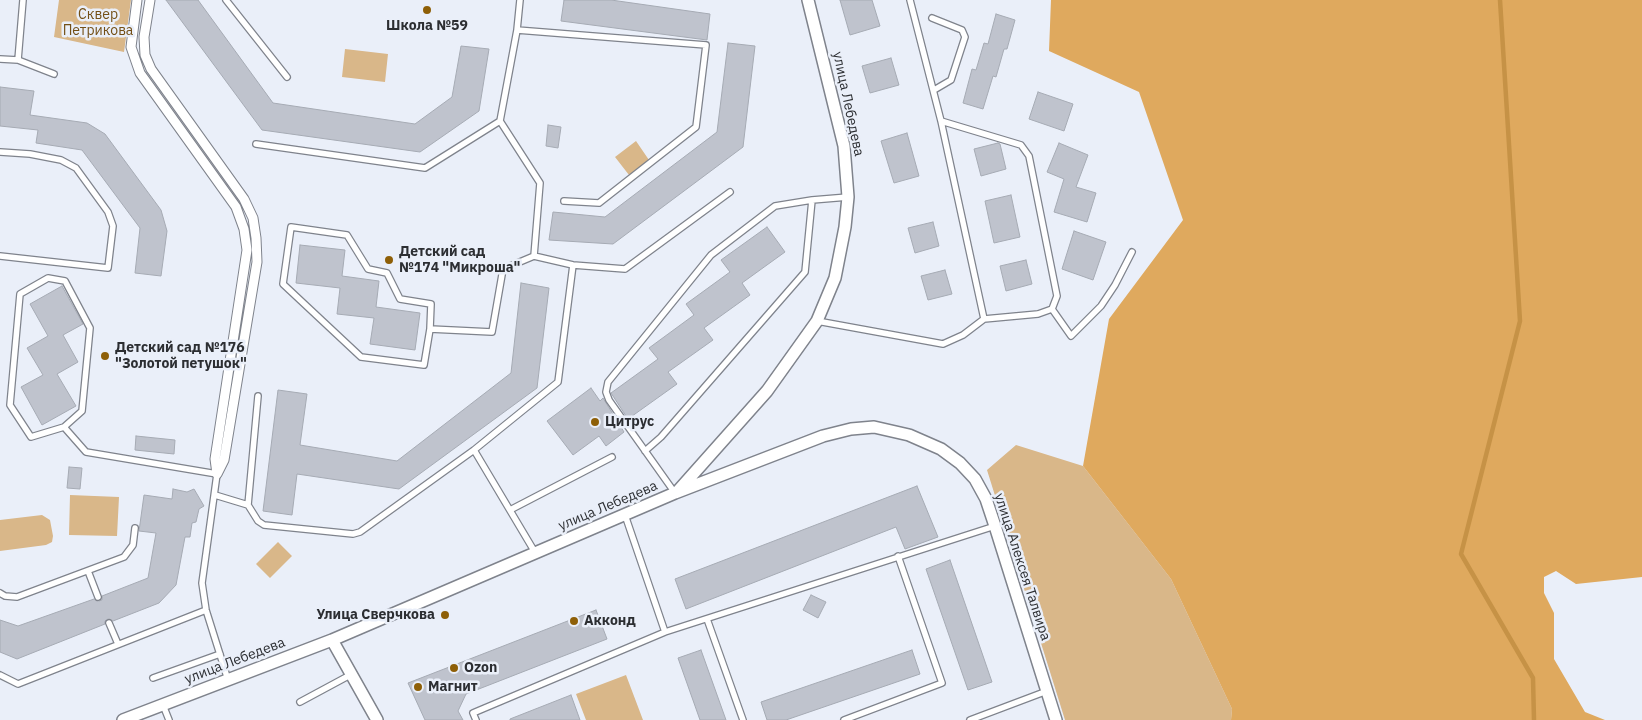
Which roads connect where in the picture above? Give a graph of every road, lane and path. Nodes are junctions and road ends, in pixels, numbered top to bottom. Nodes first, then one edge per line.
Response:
1 (22, 0) edge
2 (137, 0) edge
3 (150, 0) edge
4 (226, 0) edge
5 (520, 0) edge
6 (808, 0) edge
7 (910, 0) edge
8 (932, 18) dead end
9 (517, 30) junction
10 (0, 59) edge
11 (18, 60) junction
12 (54, 74) dead end
13 (287, 77) dead end
14 (934, 90) junction
15 (500, 121) junction
16 (941, 121) junction
17 (256, 144) dead end
18 (0, 152) edge
19 (730, 192) dead end
20 (848, 197) junction
21 (812, 200) junction
22 (564, 202) dead end
23 (1132, 252) dead end
24 (0, 256) edge
25 (534, 256) junction
26 (573, 265) junction
27 (1052, 309) junction
28 (984, 319) junction
29 (817, 321) junction
30 (430, 329) junction
31 (258, 396) dead end
32 (64, 427) junction
33 (474, 450) junction
34 (644, 451) junction
35 (612, 457) dead end
36 (217, 474) junction
37 (675, 494) junction
38 (215, 495) junction
39 (248, 505) junction
40 (510, 510) junction
41 (626, 515) junction
42 (995, 526) junction
43 (136, 528) dead end
44 (536, 554) junction
45 (898, 556) junction
46 (88, 571) junction
47 (0, 593) edge
48 (98, 597) dead end
49 (206, 610) junction
50 (707, 620) junction
51 (109, 623) dead end
52 (665, 632) junction
53 (332, 640) junction
54 (118, 644) junction
55 (220, 654) junction
56 (352, 674) junction
57 (0, 675) edge
58 (153, 678) dead end
59 (228, 680) junction
60 (1046, 691) junction
61 (300, 702) dead end
62 (163, 705) junction
63 (123, 720) edge
64 (169, 720) edge
65 (377, 720) edge
66 (476, 720) edge
67 (743, 720) edge
68 (844, 720) edge
69 (970, 720) edge
70 (1056, 720) edge

1 - 11 lane
2 - 36 street
3 - 36 street
4 - 13 lane
5 - 9 lane
6 - 20 street, улица Лебедева
7 - 14 lane
8 - 14 lane
9 - 15 lane
9 - 22 lane
10 - 11 lane
11 - 12 lane
14 - 16 lane
15 - 17 lane
15 - 25 lane
16 - 27 lane
16 - 28 lane
18 - 24 lane
19 - 26 lane
20 - 21 lane
20 - 29 street, улица Лебедева
21 - 34 lane
21 - 34 lane
23 - 27 lane
25 - 26 lane
25 - 30 lane
26 - 33 lane
27 - 28 lane
28 - 29 lane
29 - 37 street, улица Лебедева
30 - 30 lane
31 - 39 lane
32 - 32 lane
32 - 36 lane
33 - 39 lane
33 - 40 lane
34 - 37 lane
35 - 40 lane
36 - 38 lane
37 - 41 street, улица Лебедева
37 - 42 street, улица Алексея Талвира
38 - 39 lane
38 - 49 lane
40 - 44 lane
41 - 44 street, улица Лебедева
41 - 52 lane
42 - 45 lane
42 - 60 street, улица Алексея Талвира
43 - 46 lane
44 - 53 street, улица Лебедева
45 - 50 lane
45 - 68 lane
46 - 47 lane
46 - 48 lane
49 - 54 lane
49 - 55 lane
50 - 52 lane
50 - 67 lane
51 - 54 lane
52 - 66 lane
53 - 56 street
53 - 59 street, улица Лебедева
54 - 57 lane
55 - 58 lane
55 - 59 lane
56 - 61 lane
56 - 65 street
59 - 62 street, улица Лебедева
60 - 69 lane
60 - 70 street, улица Алексея Талвира
62 - 63 street, улица Лебедева
62 - 64 lane

